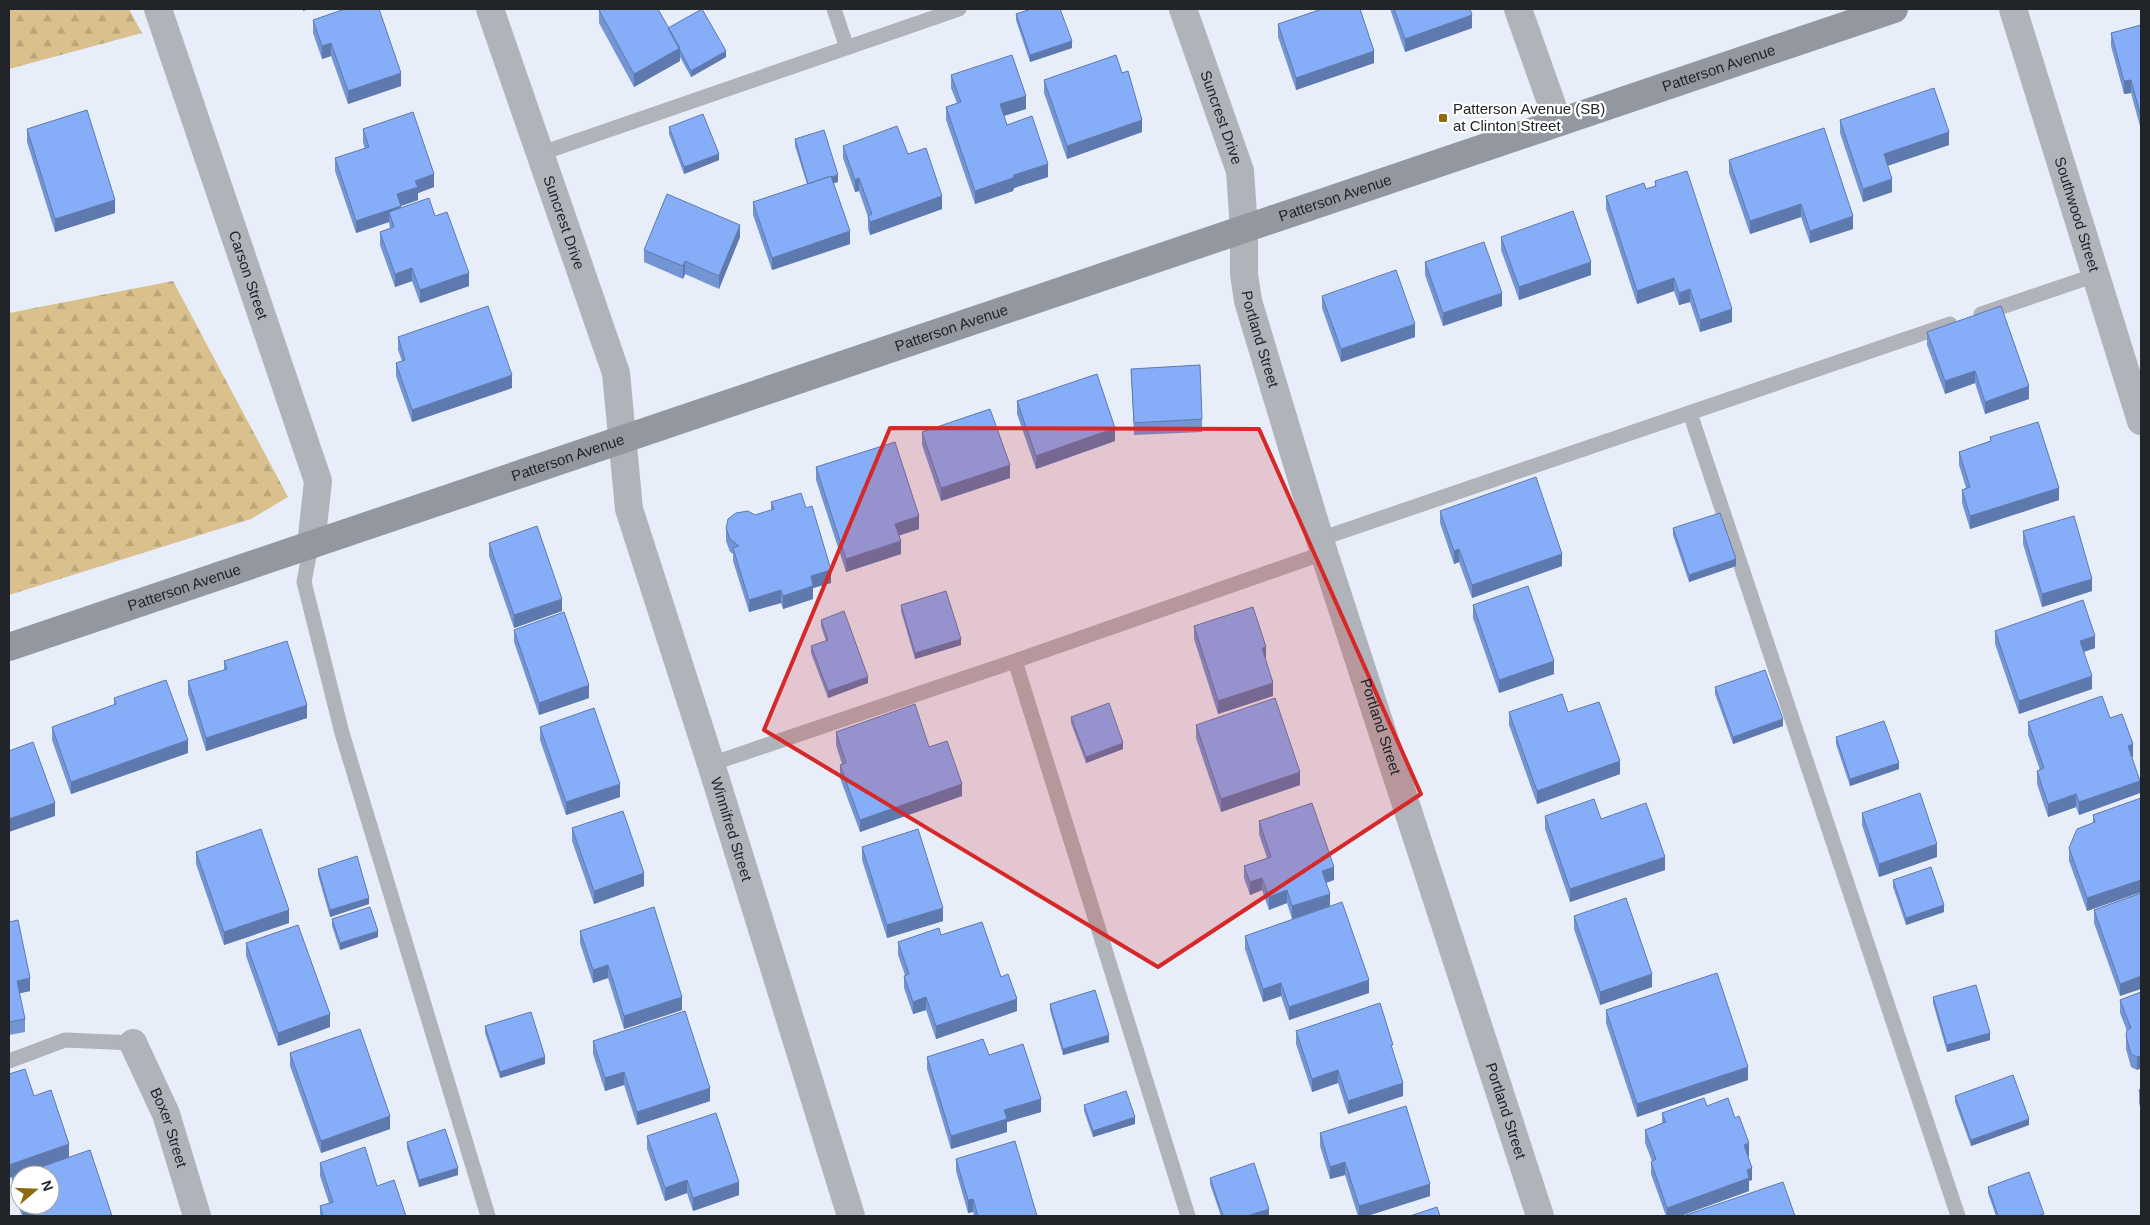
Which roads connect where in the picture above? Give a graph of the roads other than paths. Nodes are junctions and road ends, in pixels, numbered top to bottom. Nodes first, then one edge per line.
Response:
1 (158, 9) edge
2 (490, 9) edge
3 (834, 9) edge
4 (959, 9) edge
5 (1183, 9) edge
6 (1518, 9) edge
7 (1894, 9) edge
8 (2013, 9) edge
9 (847, 48) junction
10 (1558, 122) junction
11 (539, 154) junction
12 (1244, 230) junction
13 (2096, 275) junction
14 (1690, 413) junction
15 (2141, 421) edge
16 (621, 441) junction
17 (311, 545) junction
18 (1322, 546) junction
19 (9, 648) edge
20 (1015, 661) junction
21 (711, 764) junction
22 (133, 1043) joint
23 (9, 1062) edge
24 (197, 1216) edge
25 (488, 1216) edge
26 (851, 1216) edge
27 (1188, 1216) edge
28 (1540, 1216) edge
29 (1958, 1216) edge

1 - 17 street, Carson Street
2 - 11 street, Suncrest Drive
3 - 9 lane
4 - 9 lane
5 - 12 street, Suncrest Drive
6 - 10 street
7 - 10 street, Patterson Avenue
8 - 13 street, Southwood Street
9 - 11 lane
10 - 12 street, Patterson Avenue
11 - 16 street, Suncrest Drive
12 - 16 street, Patterson Avenue
12 - 18 street, Portland Street
13 - 14 lane
13 - 15 street, Southwood Street
14 - 18 lane
14 - 29 lane
16 - 17 street, Patterson Avenue
16 - 21 street, Winnifred Street
17 - 19 street, Patterson Avenue
17 - 25 lane
18 - 20 lane
18 - 28 street, Portland Street
20 - 21 lane
20 - 27 lane
21 - 26 street, Winnifred Street
22 - 23 lane
22 - 24 street, Boxer Street

